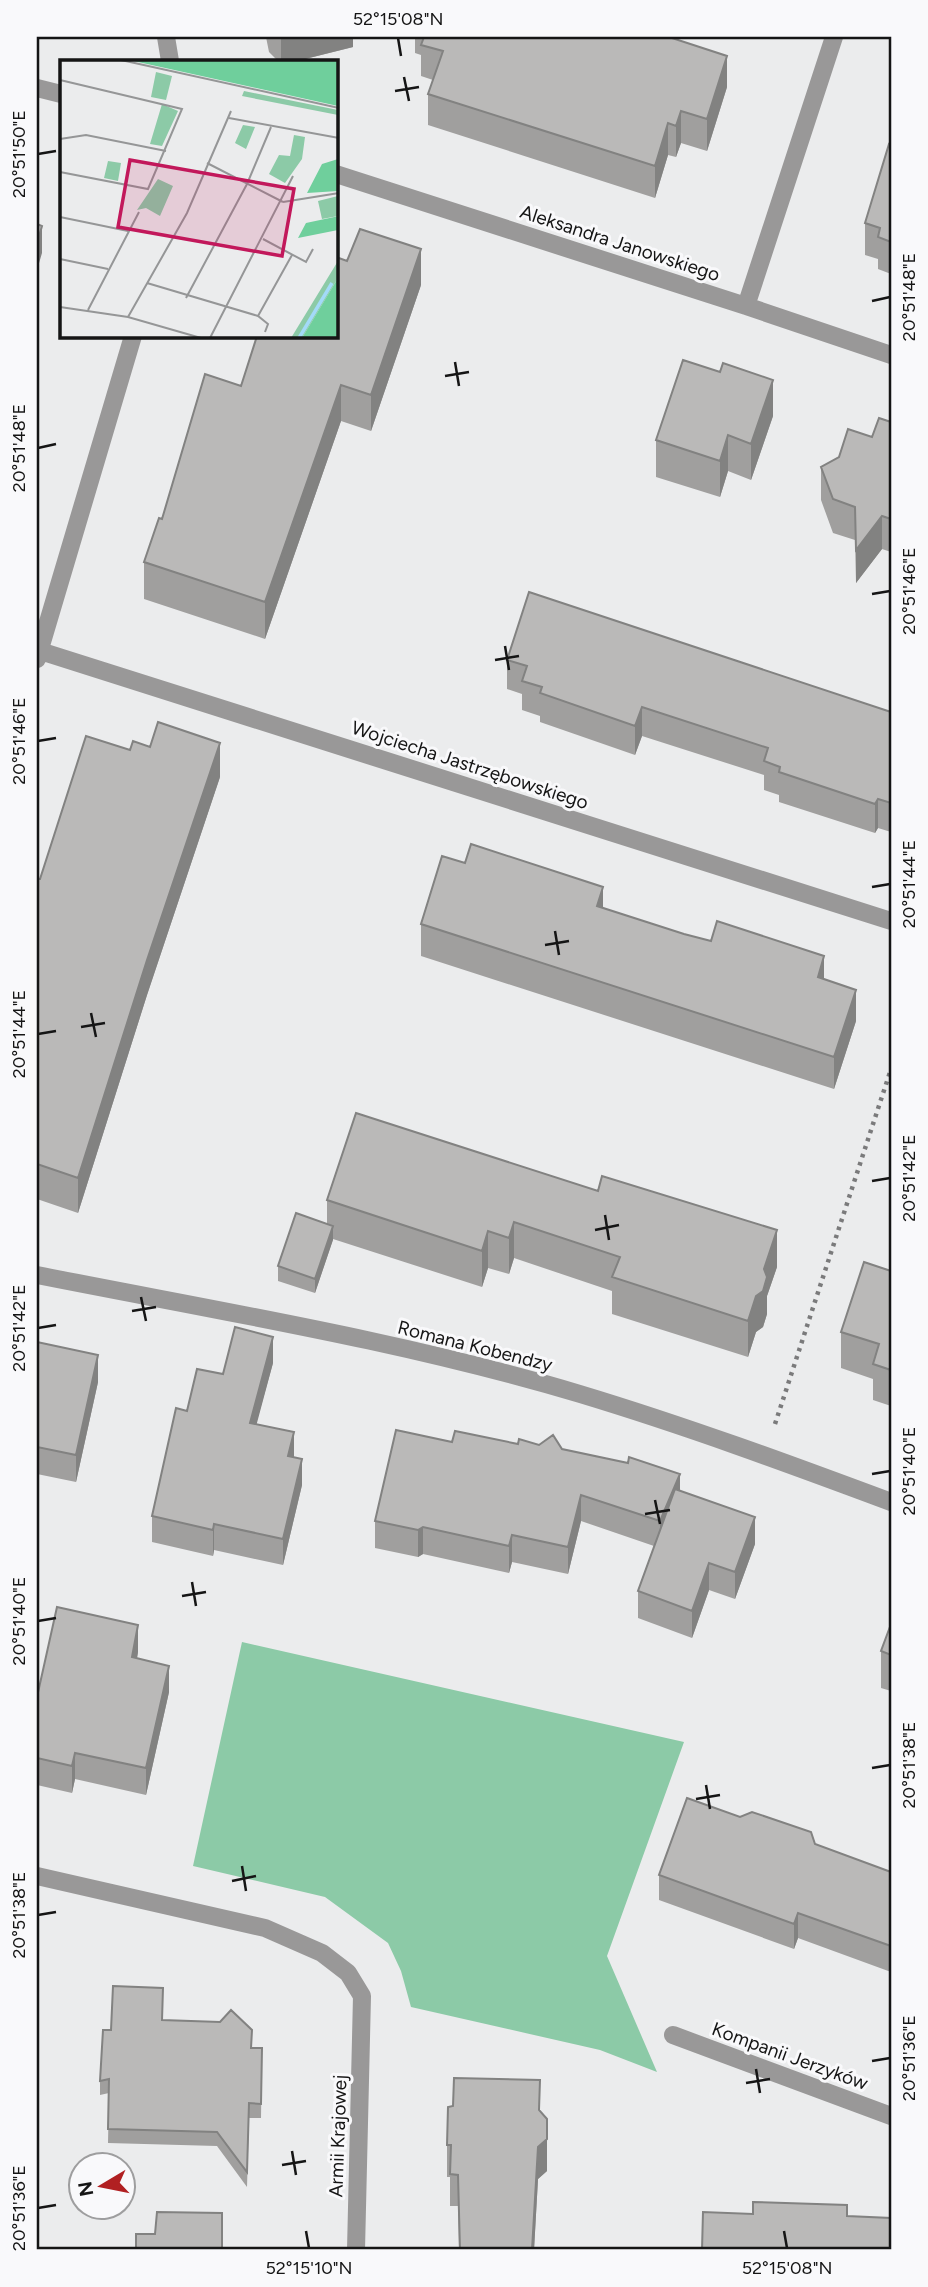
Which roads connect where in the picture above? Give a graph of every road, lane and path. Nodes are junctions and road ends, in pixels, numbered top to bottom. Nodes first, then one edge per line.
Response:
1 (166, 37) edge
2 (834, 37) edge
3 (170, 60) edge
4 (37, 88) edge
5 (60, 94) edge
6 (338, 175) edge
7 (746, 306) junction
8 (132, 338) edge
9 (891, 355) edge
10 (38, 653) edge
11 (891, 920) edge
12 (891, 1069) edge
13 (37, 1275) edge
14 (765, 1455) junction
15 (891, 1502) edge
16 (37, 1876) edge
17 (673, 2035) dead end
18 (891, 2116) edge
19 (356, 2250) edge

1 - 3 street
2 - 7 street
4 - 5 street
6 - 7 street, Aleksandra Janowskiego
7 - 9 street, Aleksandra Janowskiego
8 - 10 street
10 - 11 street, Wojciecha Jastrzębowskiego
12 - 14 path
13 - 14 street, Romana Kobendzy
14 - 15 street, Romana Kobendzy
16 - 19 street, Armii Krajowej
17 - 18 street, Kompanii Jerzyków

